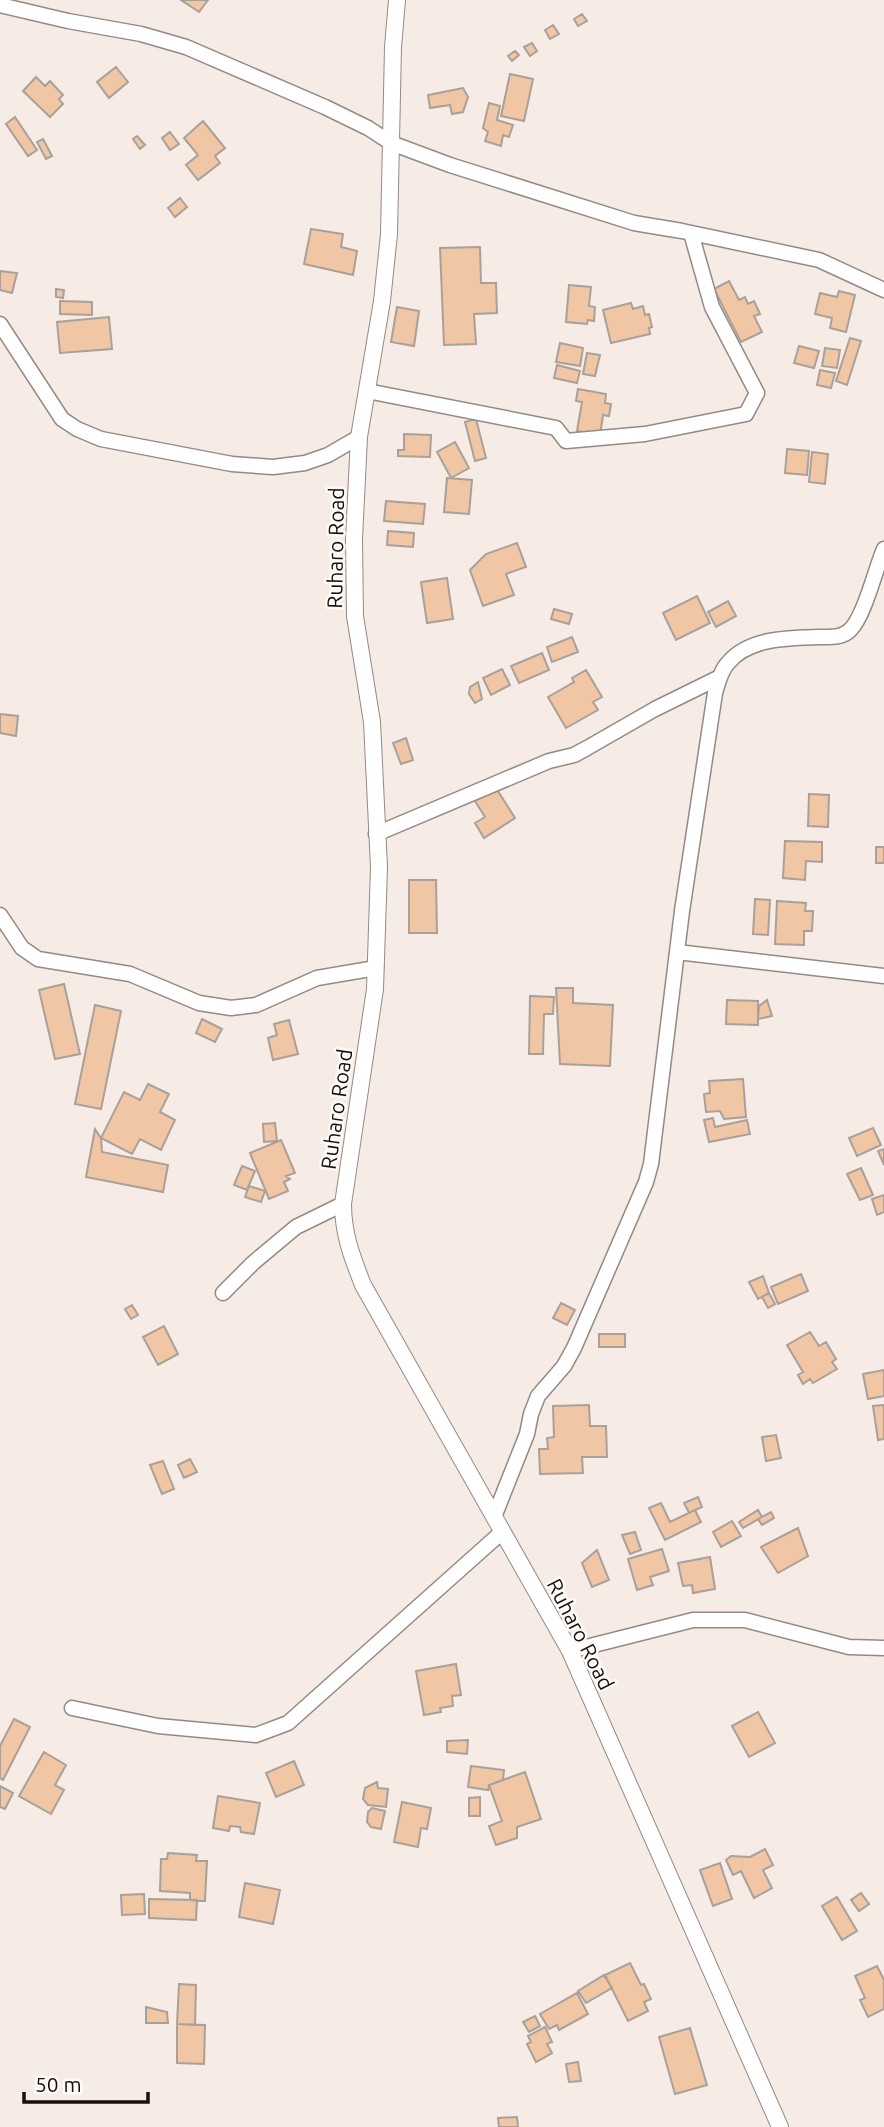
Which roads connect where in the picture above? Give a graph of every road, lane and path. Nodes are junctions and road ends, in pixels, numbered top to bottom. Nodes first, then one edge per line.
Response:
1 (397, 0) edge
2 (0, 5) edge
3 (391, 143) junction
4 (691, 233) junction
5 (884, 290) edge
6 (0, 324) edge
7 (367, 391) junction
8 (359, 438) junction
9 (884, 549) edge
10 (720, 677) junction
11 (376, 834) junction
12 (0, 915) edge
13 (677, 952) junction
14 (376, 968) junction
15 (884, 976) edge
16 (343, 1204) junction
17 (223, 1293) dead end
18 (494, 1517) junction
19 (502, 1532) junction
20 (884, 1648) edge
21 (570, 1651) junction
22 (72, 1708) dead end
23 (780, 2127) edge

1 - 3 street, Ruharo Road
2 - 3 street
3 - 4 street
3 - 7 street, Ruharo Road
4 - 5 street
4 - 7 street
6 - 8 street
7 - 8 street, Ruharo Road
8 - 11 street, Ruharo Road
9 - 10 street
10 - 11 street
10 - 13 street
11 - 14 street, Ruharo Road
12 - 14 street
13 - 15 street
13 - 18 street
14 - 16 street, Ruharo Road
16 - 17 street
16 - 18 street, Ruharo Road
18 - 19 street, Ruharo Road
19 - 21 street, Ruharo Road
19 - 22 street
20 - 21 street
21 - 23 street, Ruharo Road

